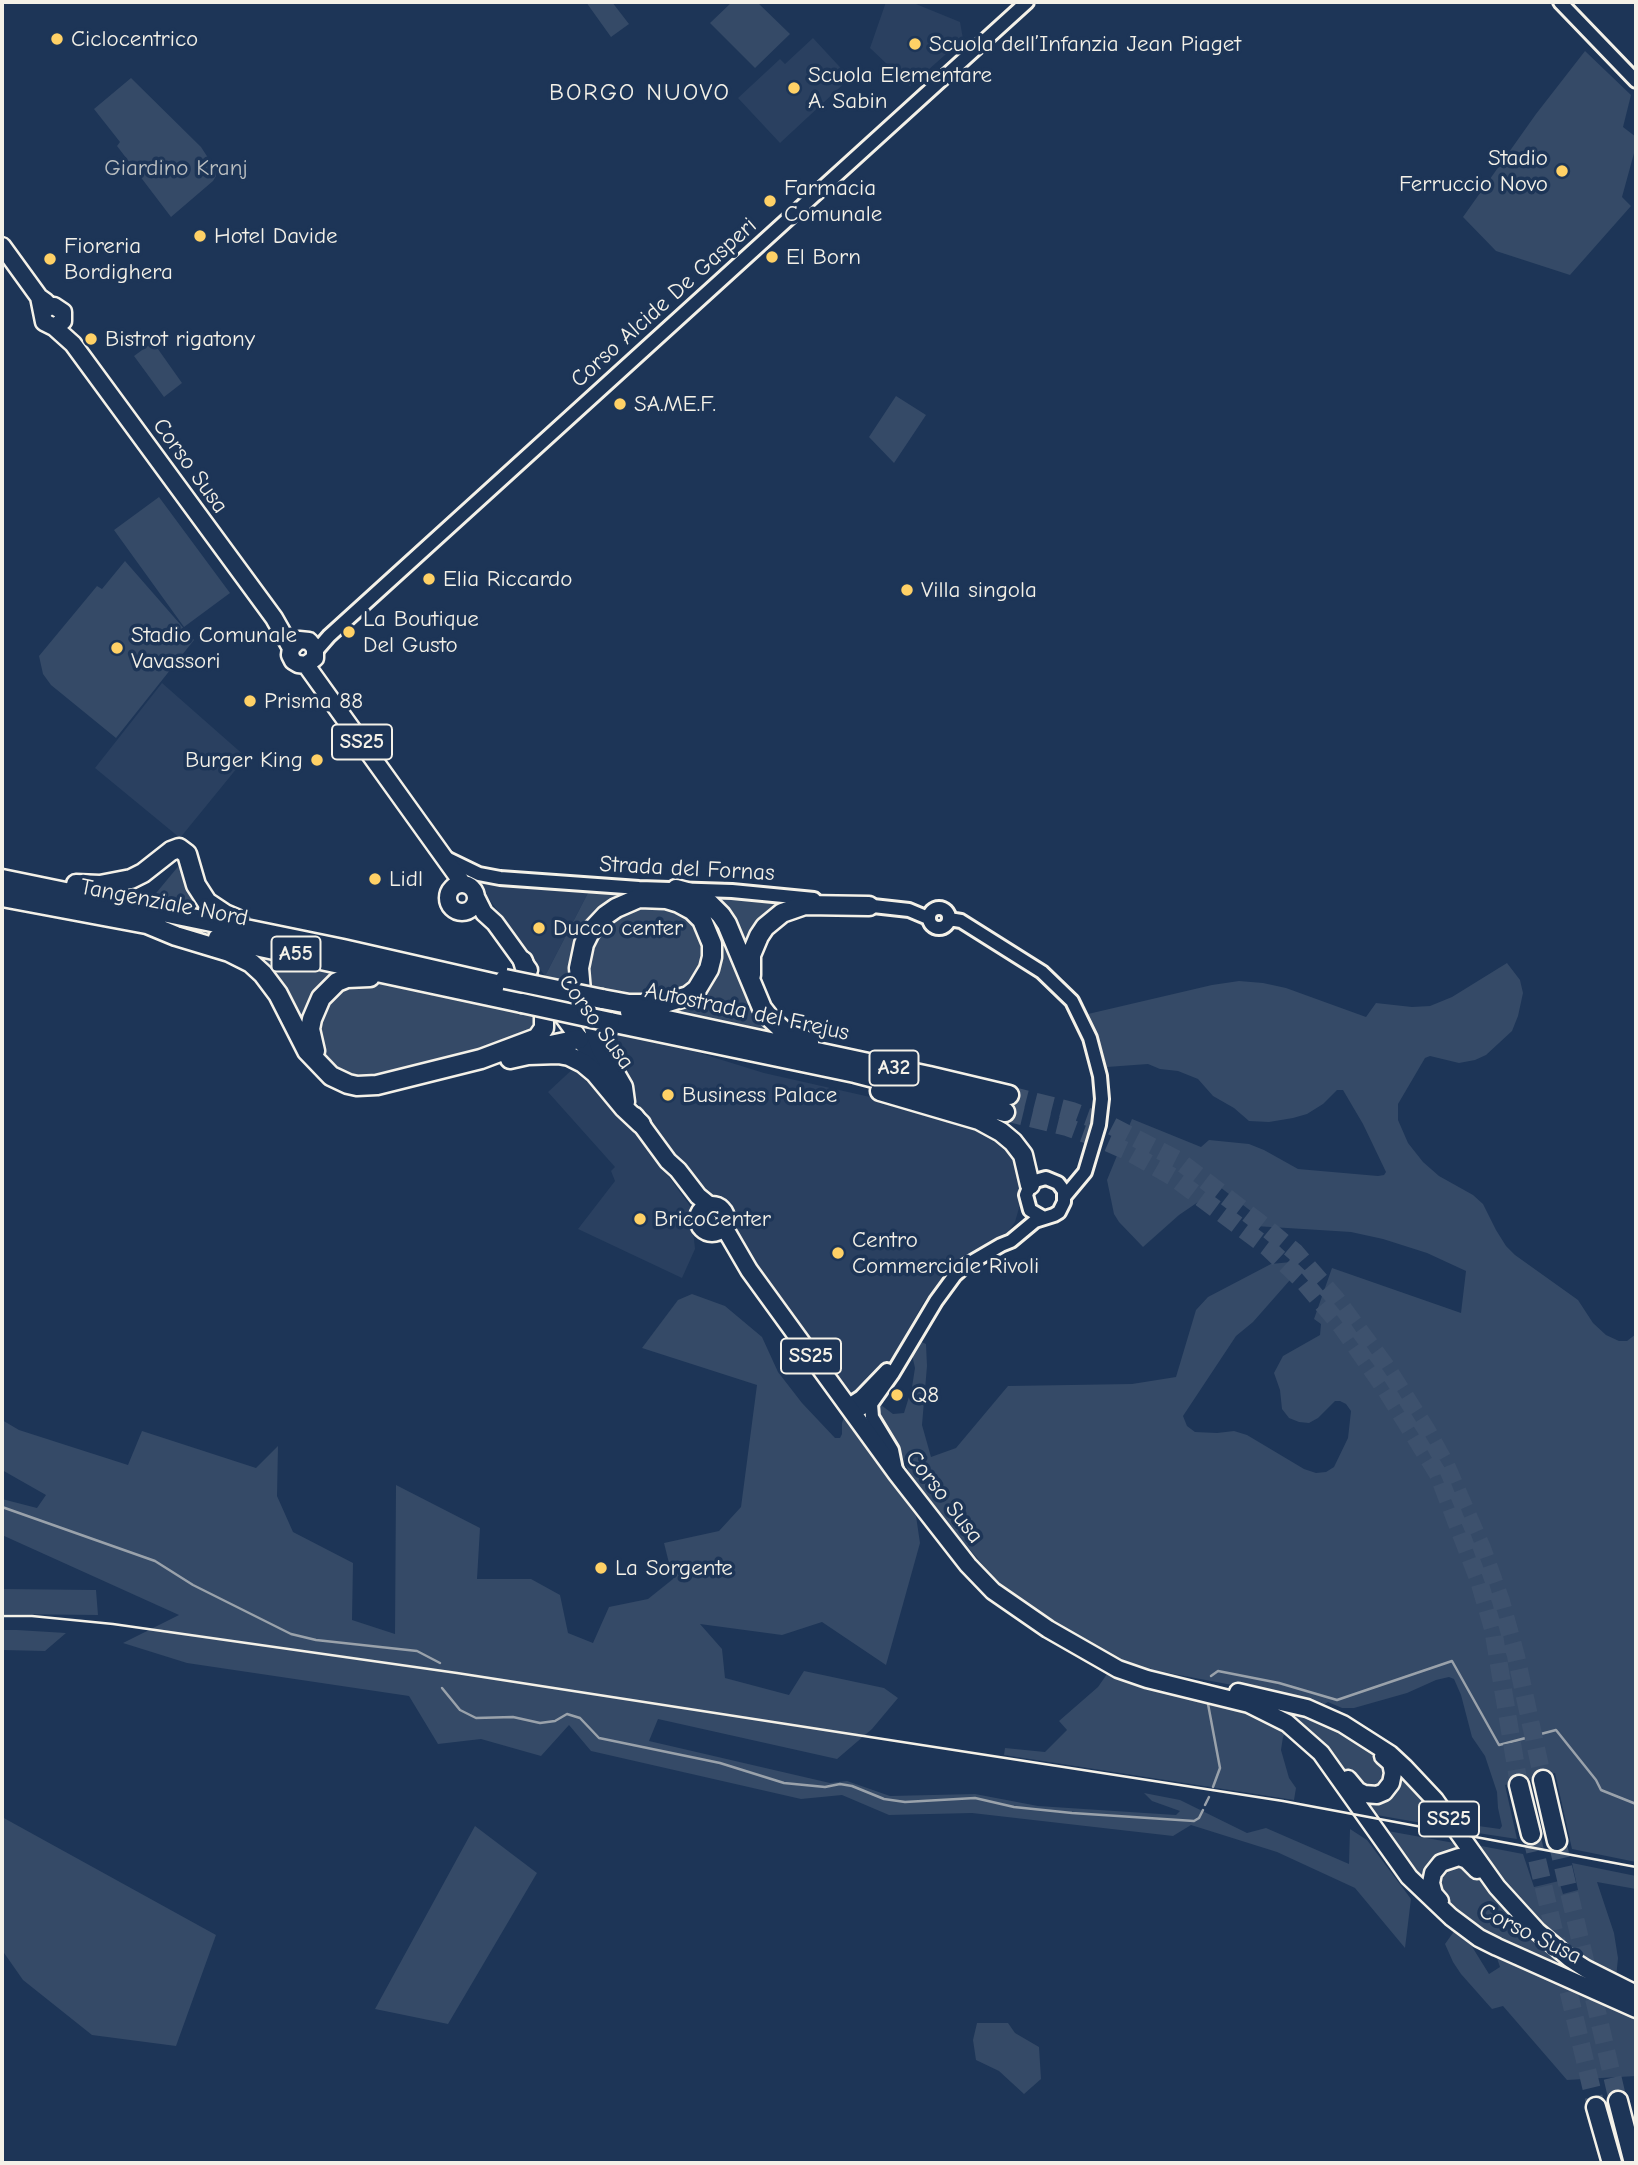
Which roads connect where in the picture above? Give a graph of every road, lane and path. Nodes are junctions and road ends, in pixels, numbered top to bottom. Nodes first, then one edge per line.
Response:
1 (1027, 2) edge
2 (1560, 2) edge
3 (1636, 81) edge
4 (2, 246) edge
5 (306, 651) junction
6 (449, 864) junction
7 (4, 885) edge
8 (458, 886) junction
9 (676, 889) junction
10 (869, 906) junction
11 (477, 908) junction
12 (145, 918) junction
13 (343, 949) junction
14 (523, 961) junction
15 (751, 982) junction
16 (453, 988) junction
17 (514, 990) junction
18 (606, 1009) junction
19 (579, 1039) junction
20 (771, 1055) junction
21 (481, 1059) junction
22 (318, 1061) junction
23 (424, 1074) junction
24 (929, 1076) junction
25 (625, 1102) junction
26 (641, 1124) junction
27 (1087, 1163) junction
28 (1052, 1180) junction
29 (1030, 1185) junction
30 (1065, 1196) junction
31 (1027, 1206) junction
32 (704, 1210) junction
33 (1042, 1217) junction
34 (720, 1230) junction
35 (1001, 1245) junction
36 (899, 1362) junction
37 (871, 1404) junction
38 (847, 1406) junction
39 (897, 1474) junction
40 (1163, 1683) junction
41 (1343, 1724) junction
42 (1310, 1742) junction
43 (1543, 1780) tunnel mouth
44 (1519, 1785) tunnel mouth
45 (1531, 1834) tunnel mouth
46 (1557, 1841) tunnel mouth
47 (1515, 1908) junction
48 (1465, 1929) junction
49 (1636, 1994) edge
50 (1636, 2008) edge
51 (1618, 2101) tunnel mouth
52 (1596, 2107) tunnel mouth
53 (1612, 2163) edge
54 (1634, 2163) edge

1 - 5 street, Corso Alcide De Gasperi
2 - 3 street
4 - 5 main road, Corso Susa / SS25
5 - 6 main road, Corso Susa / SS25
6 - 8 main road, Corso Susa / SS25
6 - 9 street, Strada del Fornas
7 - 12 highway, Tangenziale Nord / A55
7 - 13 highway
8 - 11 main road, SS25
8 - 11 main road, SS25
9 - 10 street, Strada del Fornas
9 - 15 highway
10 - 15 highway
10 - 27 street, Strada del Fornas
11 - 14 main road, Corso Susa / SS25
12 - 13 highway, Tangenziale Nord / A55
12 - 16 highway, Tangenziale Nord / A55
12 - 22 highway
13 - 17 highway, Tangenziale Nord / A55
14 - 19 main road, Corso Susa / SS25
14 - 21 highway
15 - 24 highway
16 - 17 highway, Tangenziale Nord / A55
16 - 22 highway
17 - 18 highway, Autostrada del Frejus / A32
18 - 20 highway, Autostrada del Frejus / A32
18 - 24 highway, Autostrada del Frejus / A32
18 - 25 highway
19 - 21 highway
19 - 25 main road, Corso Susa / SS25
20 - 24 highway, Autostrada del Frejus / A32
20 - 29 highway
21 - 23 highway
22 - 23 highway
23 - 26 highway
25 - 26 main road, Corso Susa / SS25
26 - 32 main road, Corso Susa / SS25
27 - 28 street
27 - 30 street
28 - 29 street
28 - 30 street
29 - 31 street
30 - 33 street
31 - 33 street
31 - 35 street
32 - 34 main road, SS25
32 - 34 main road, SS25
33 - 35 street
34 - 38 main road, Corso Susa / SS25
35 - 36 street
36 - 37 street
36 - 38 street
37 - 38 street
37 - 39 street
38 - 39 main road, Corso Susa / SS25
39 - 40 main road, Corso Susa / SS25
40 - 41 main road, Corso Susa / SS25
40 - 42 main road, Corso Susa / SS25
41 - 42 main road
41 - 47 main road, Corso Susa / SS25
42 - 48 main road, Corso Susa / SS25
43 - 46 highway
44 - 45 highway
47 - 48 main road
47 - 49 main road, Corso Susa / SS25
48 - 50 main road, Corso Susa / SS25
51 - 54 highway
52 - 53 highway

